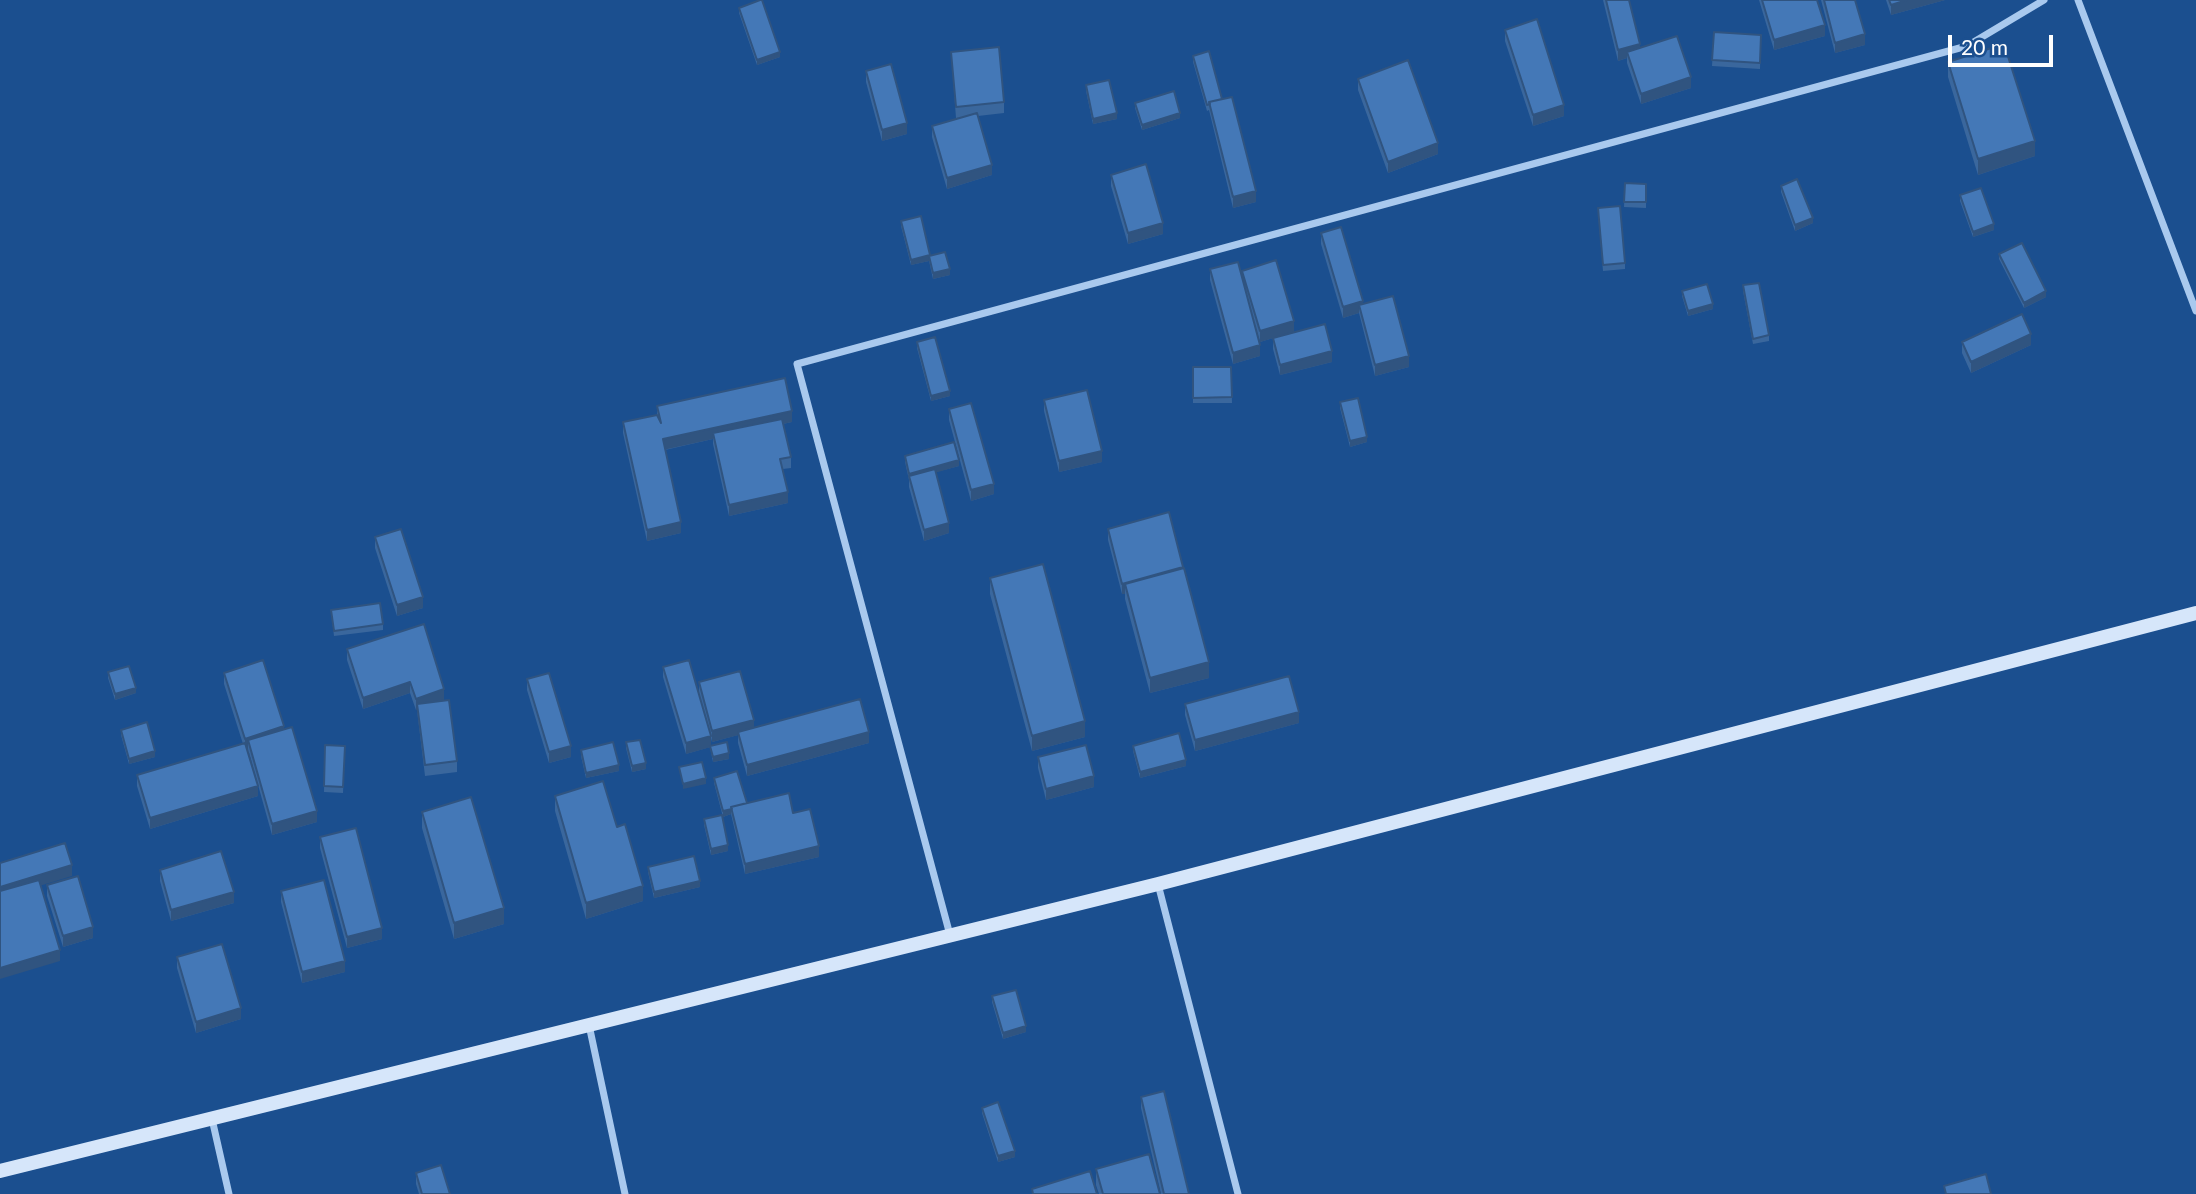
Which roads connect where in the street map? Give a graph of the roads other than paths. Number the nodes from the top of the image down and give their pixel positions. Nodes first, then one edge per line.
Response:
1 (2044, 0) edge
2 (2078, 0) edge
3 (2196, 311) edge
4 (2196, 613) edge
5 (1158, 884) junction
6 (950, 936) junction
7 (589, 1025) junction
8 (212, 1118) junction
9 (0, 1171) edge
10 (229, 1194) edge
11 (625, 1194) edge
12 (1238, 1194) edge

1 - 6 street
2 - 3 street
4 - 5 street
5 - 6 street
5 - 12 street
6 - 7 street
7 - 8 street
7 - 11 street
8 - 9 street
8 - 10 street

